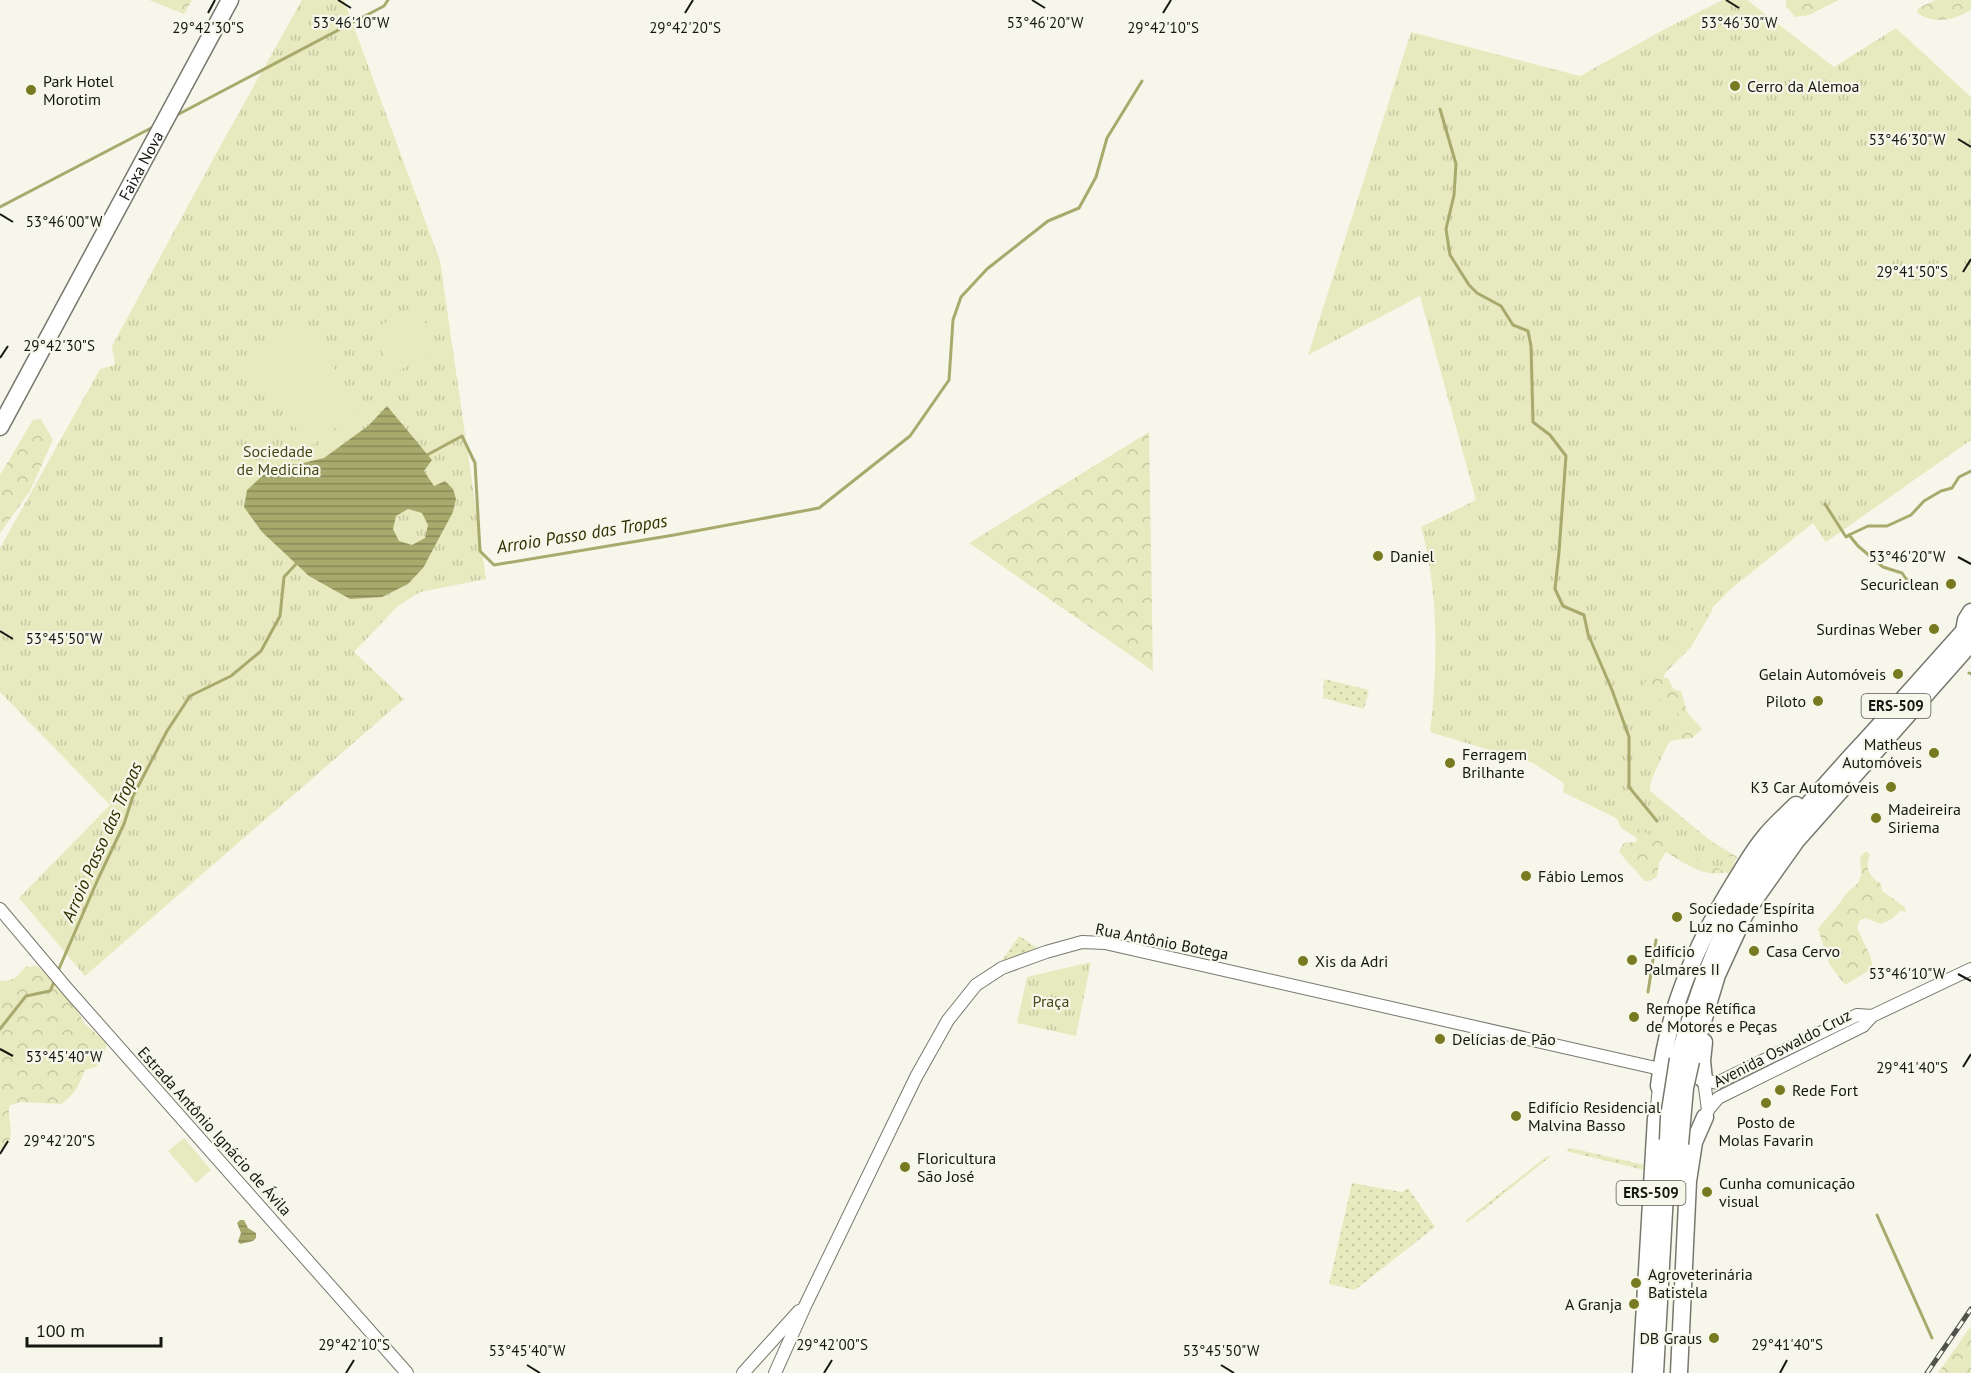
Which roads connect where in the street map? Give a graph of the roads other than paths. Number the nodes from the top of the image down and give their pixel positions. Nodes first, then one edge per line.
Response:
1 (230, 0) edge
2 (0, 427) edge
3 (1971, 612) edge
4 (1971, 643) edge
5 (1833, 789) junction
6 (0, 909) edge
7 (1971, 969) edge
8 (1805, 1048) junction
9 (1634, 1063) junction
10 (1683, 1065) junction
11 (1661, 1069) junction
12 (1704, 1080) junction
13 (1659, 1086) junction
14 (1706, 1114) junction
15 (1656, 1118) junction
16 (1674, 1142) junction
17 (805, 1306) junction
18 (408, 1373) edge
19 (742, 1373) edge
20 (775, 1373) edge
21 (1641, 1373) edge
22 (1655, 1373) edge
23 (1670, 1373) edge
24 (1679, 1373) edge

1 - 2 highway, Faixa Nova
3 - 5 highway, ERS-509
4 - 5 highway, ERS-509
5 - 10 highway, ERS-509
5 - 11 highway, ERS-509
5 - 12 highway, ERS-509
6 - 18 street, Estrada Antônio Ignácio de Ávila
7 - 8 street, Avenida Oswaldo Cruz
8 - 12 street, Avenida Oswaldo Cruz
8 - 14 street, Avenida Oswaldo Cruz
9 - 11 street, Rua Antônio Botega
9 - 13 street, Rua Antônio Botega
9 - 17 street, Rua Antônio Botega
10 - 11 street, Rua Antônio Botega
10 - 12 street
10 - 13 street
10 - 16 highway, ERS-509, bridge
11 - 13 highway, ERS-509
12 - 14 street, ERS-509
13 - 15 street, ERS-509
14 - 15 street
14 - 24 highway, ERS-509
15 - 21 highway, ERS-509
16 - 22 highway, ERS-509
16 - 23 highway, ERS-509
17 - 19 street
17 - 20 street, Rua Antônio Botega

